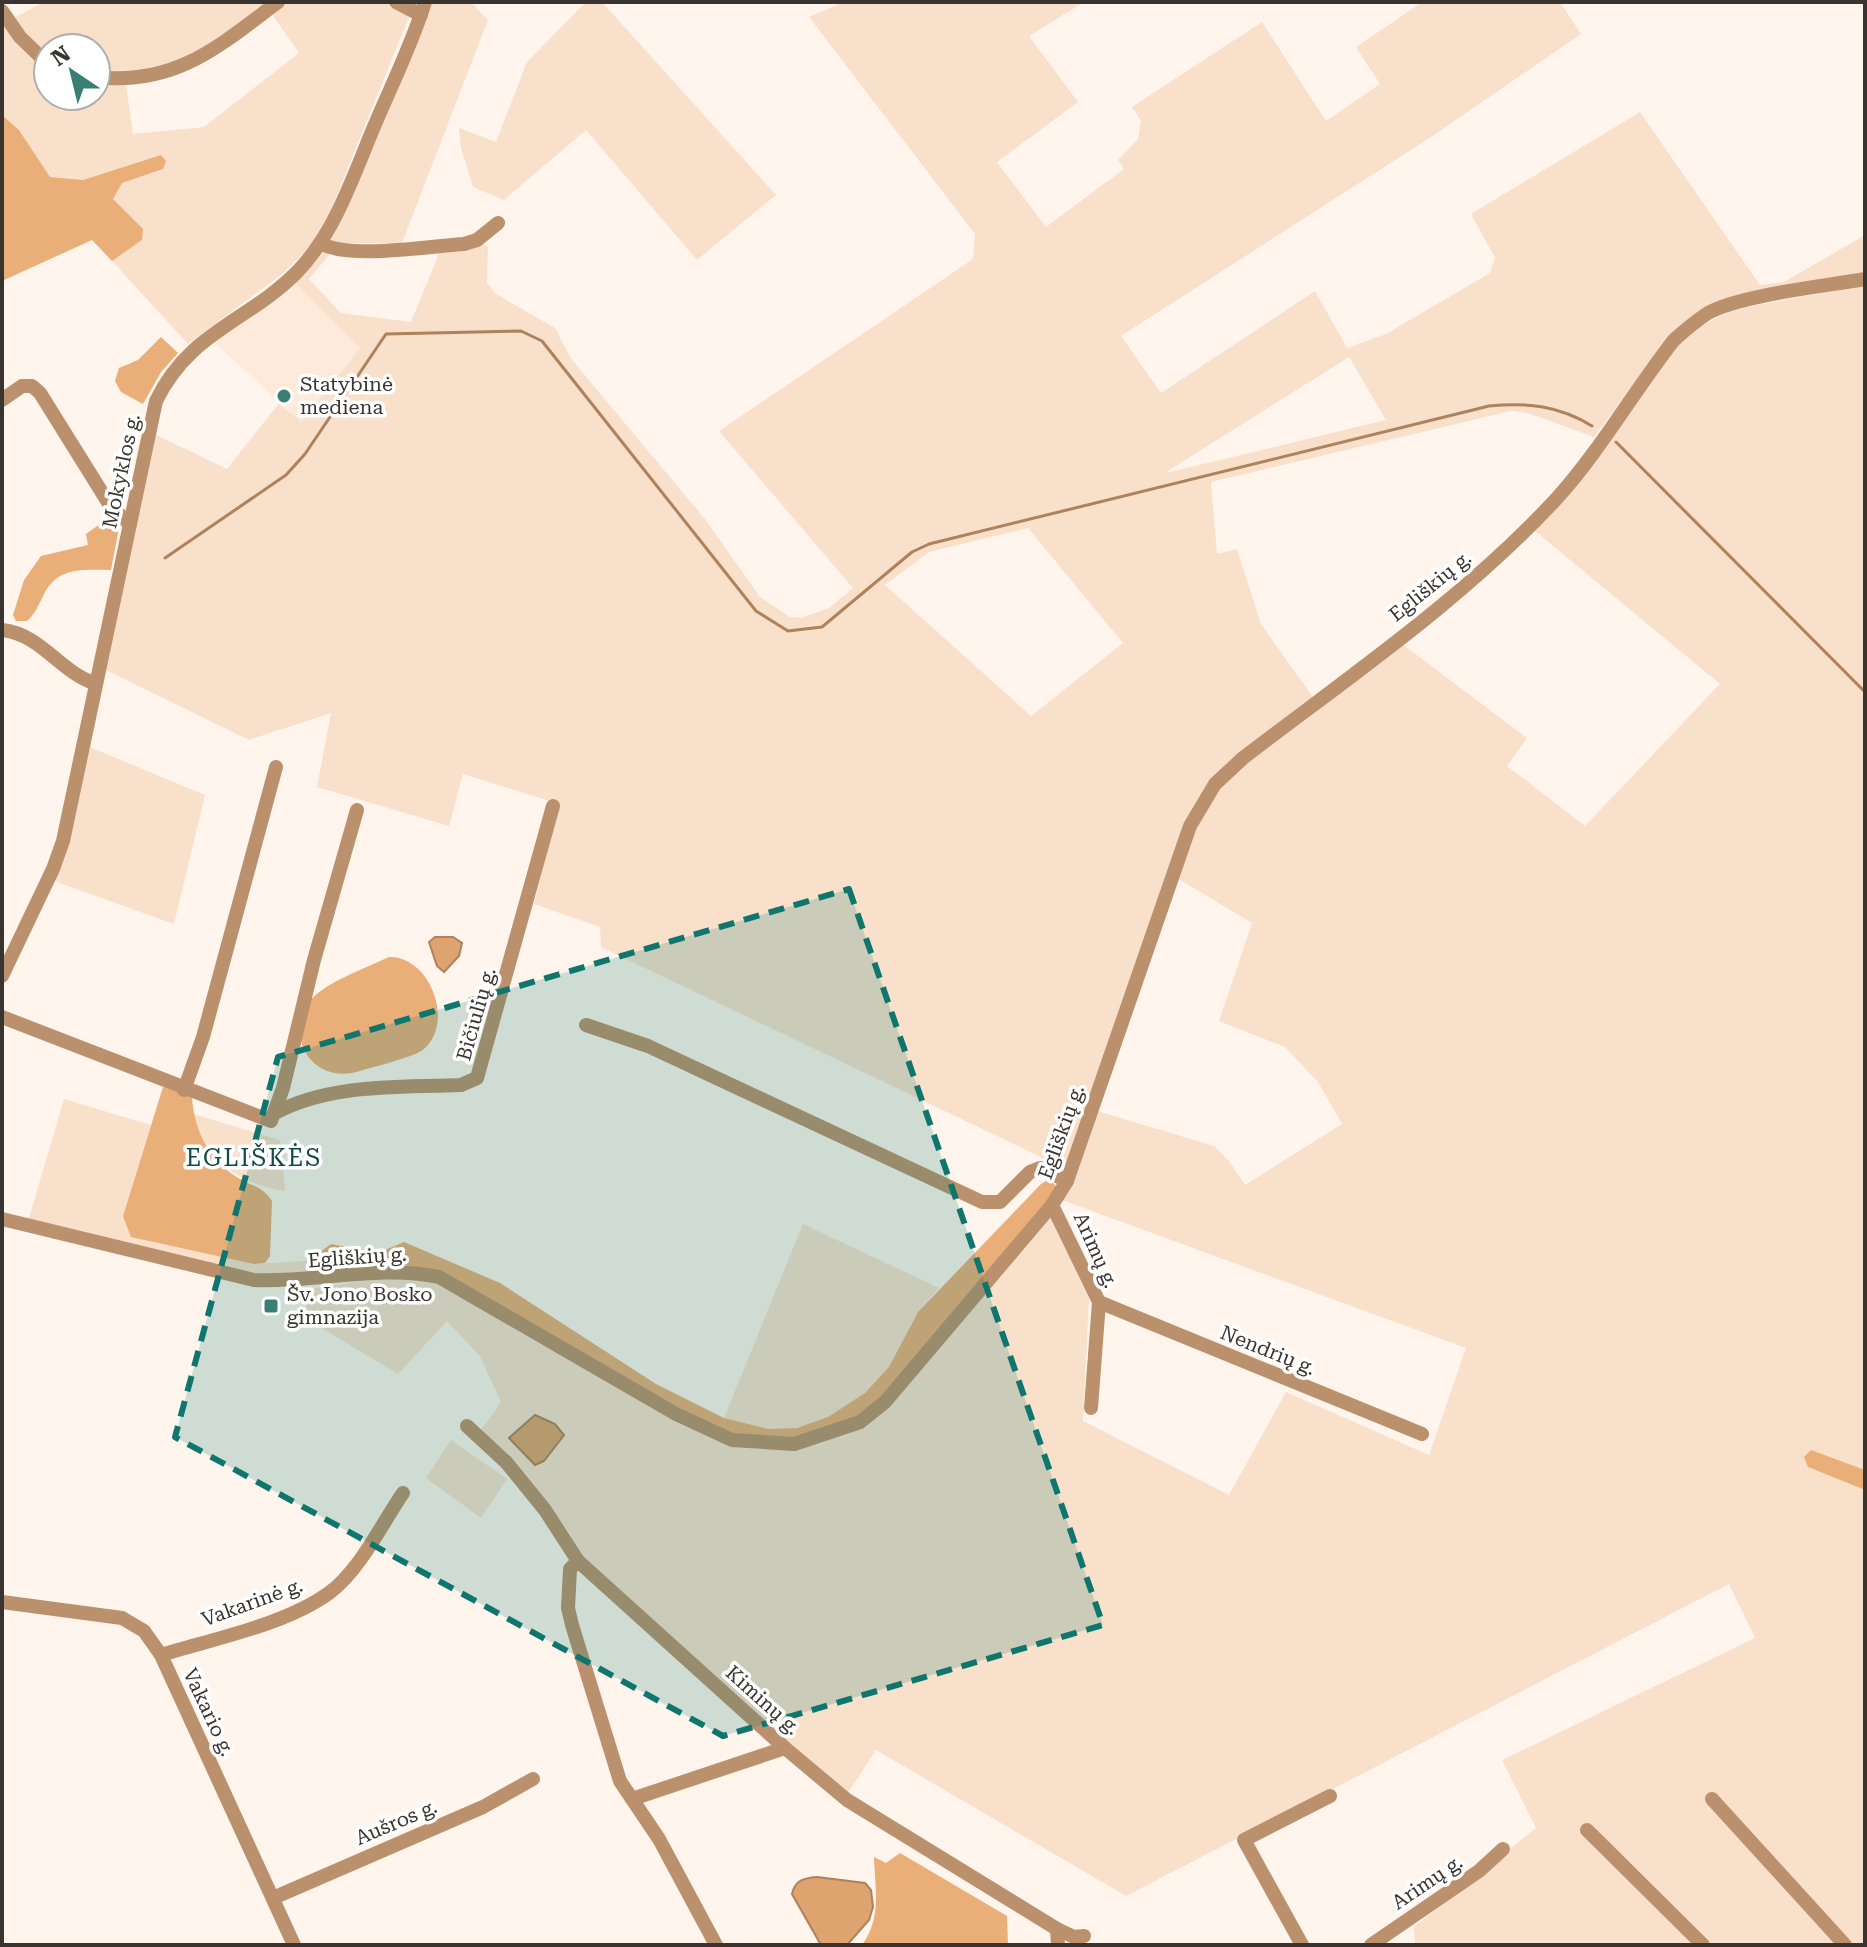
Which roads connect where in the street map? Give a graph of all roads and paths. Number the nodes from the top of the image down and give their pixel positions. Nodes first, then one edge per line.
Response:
1 (278, 2) edge
2 (396, 2) edge
3 (423, 9) edge
4 (3, 13) edge
5 (32, 49) edge
6 (112, 78) edge
7 (498, 223) dead end
8 (320, 243) junction
9 (1865, 279) edge
10 (2, 400) edge
11 (130, 524) junction
12 (2, 630) edge
13 (94, 683) junction
14 (276, 767) dead end
15 (553, 806) dead end
16 (357, 810) dead end
17 (2, 976) edge
18 (2, 1017) edge
19 (586, 1025) dead end
20 (184, 1090) junction
21 (273, 1117) junction
22 (1067, 1181) junction
23 (1052, 1205) junction
24 (2, 1219) edge
25 (1099, 1302) junction
26 (1091, 1408) dead end
27 (467, 1426) dead end
28 (1422, 1434) dead end
29 (403, 1493) dead end
30 (578, 1561) junction
31 (2, 1602) edge
32 (161, 1655) junction
33 (785, 1748) junction
34 (533, 1779) dead end
35 (1330, 1796) dead end
36 (632, 1799) junction
37 (1712, 1799) dead end
38 (1587, 1830) dead end
39 (1503, 1849) dead end
40 (273, 1898) junction
41 (1057, 1929) junction
42 (1084, 1936) dead end
43 (294, 1945) edge
44 (716, 1945) edge
45 (1058, 1945) edge
46 (1302, 1945) edge
47 (1371, 1945) edge
48 (1703, 1945) edge
49 (1845, 1945) edge

1 - 6 street
2 - 3 street
3 - 8 street, Mokyklos g.
4 - 5 street
7 - 8 street
8 - 11 street, Mokyklos g.
9 - 22 street, Egliškių g.
10 - 11 street
11 - 13 street, Mokyklos g.
12 - 13 street
13 - 17 street, Mokyklos g.
14 - 20 street
15 - 21 street, Bičiulių g.
16 - 21 street
18 - 20 street
19 - 22 street
20 - 21 street
22 - 23 street, Egliškių g.
23 - 24 street, Egliškių g.
23 - 25 street, Arimų g.
25 - 26 street, Arimų g.
25 - 28 street, Nendrių g.
27 - 30 street, Kiminų g.
29 - 32 street, Vakarinė g.
30 - 33 street, Kiminų g.
30 - 36 street
31 - 32 street, Vakario g.
32 - 40 street, Vakario g.
33 - 36 street
33 - 41 street, Kiminų g.
34 - 40 street, Aušros g.
35 - 46 street
36 - 44 street
37 - 49 street
38 - 48 street
39 - 47 street, Arimų g.
40 - 43 street, Vakario g.
41 - 42 street, Kiminų g.
41 - 45 street

